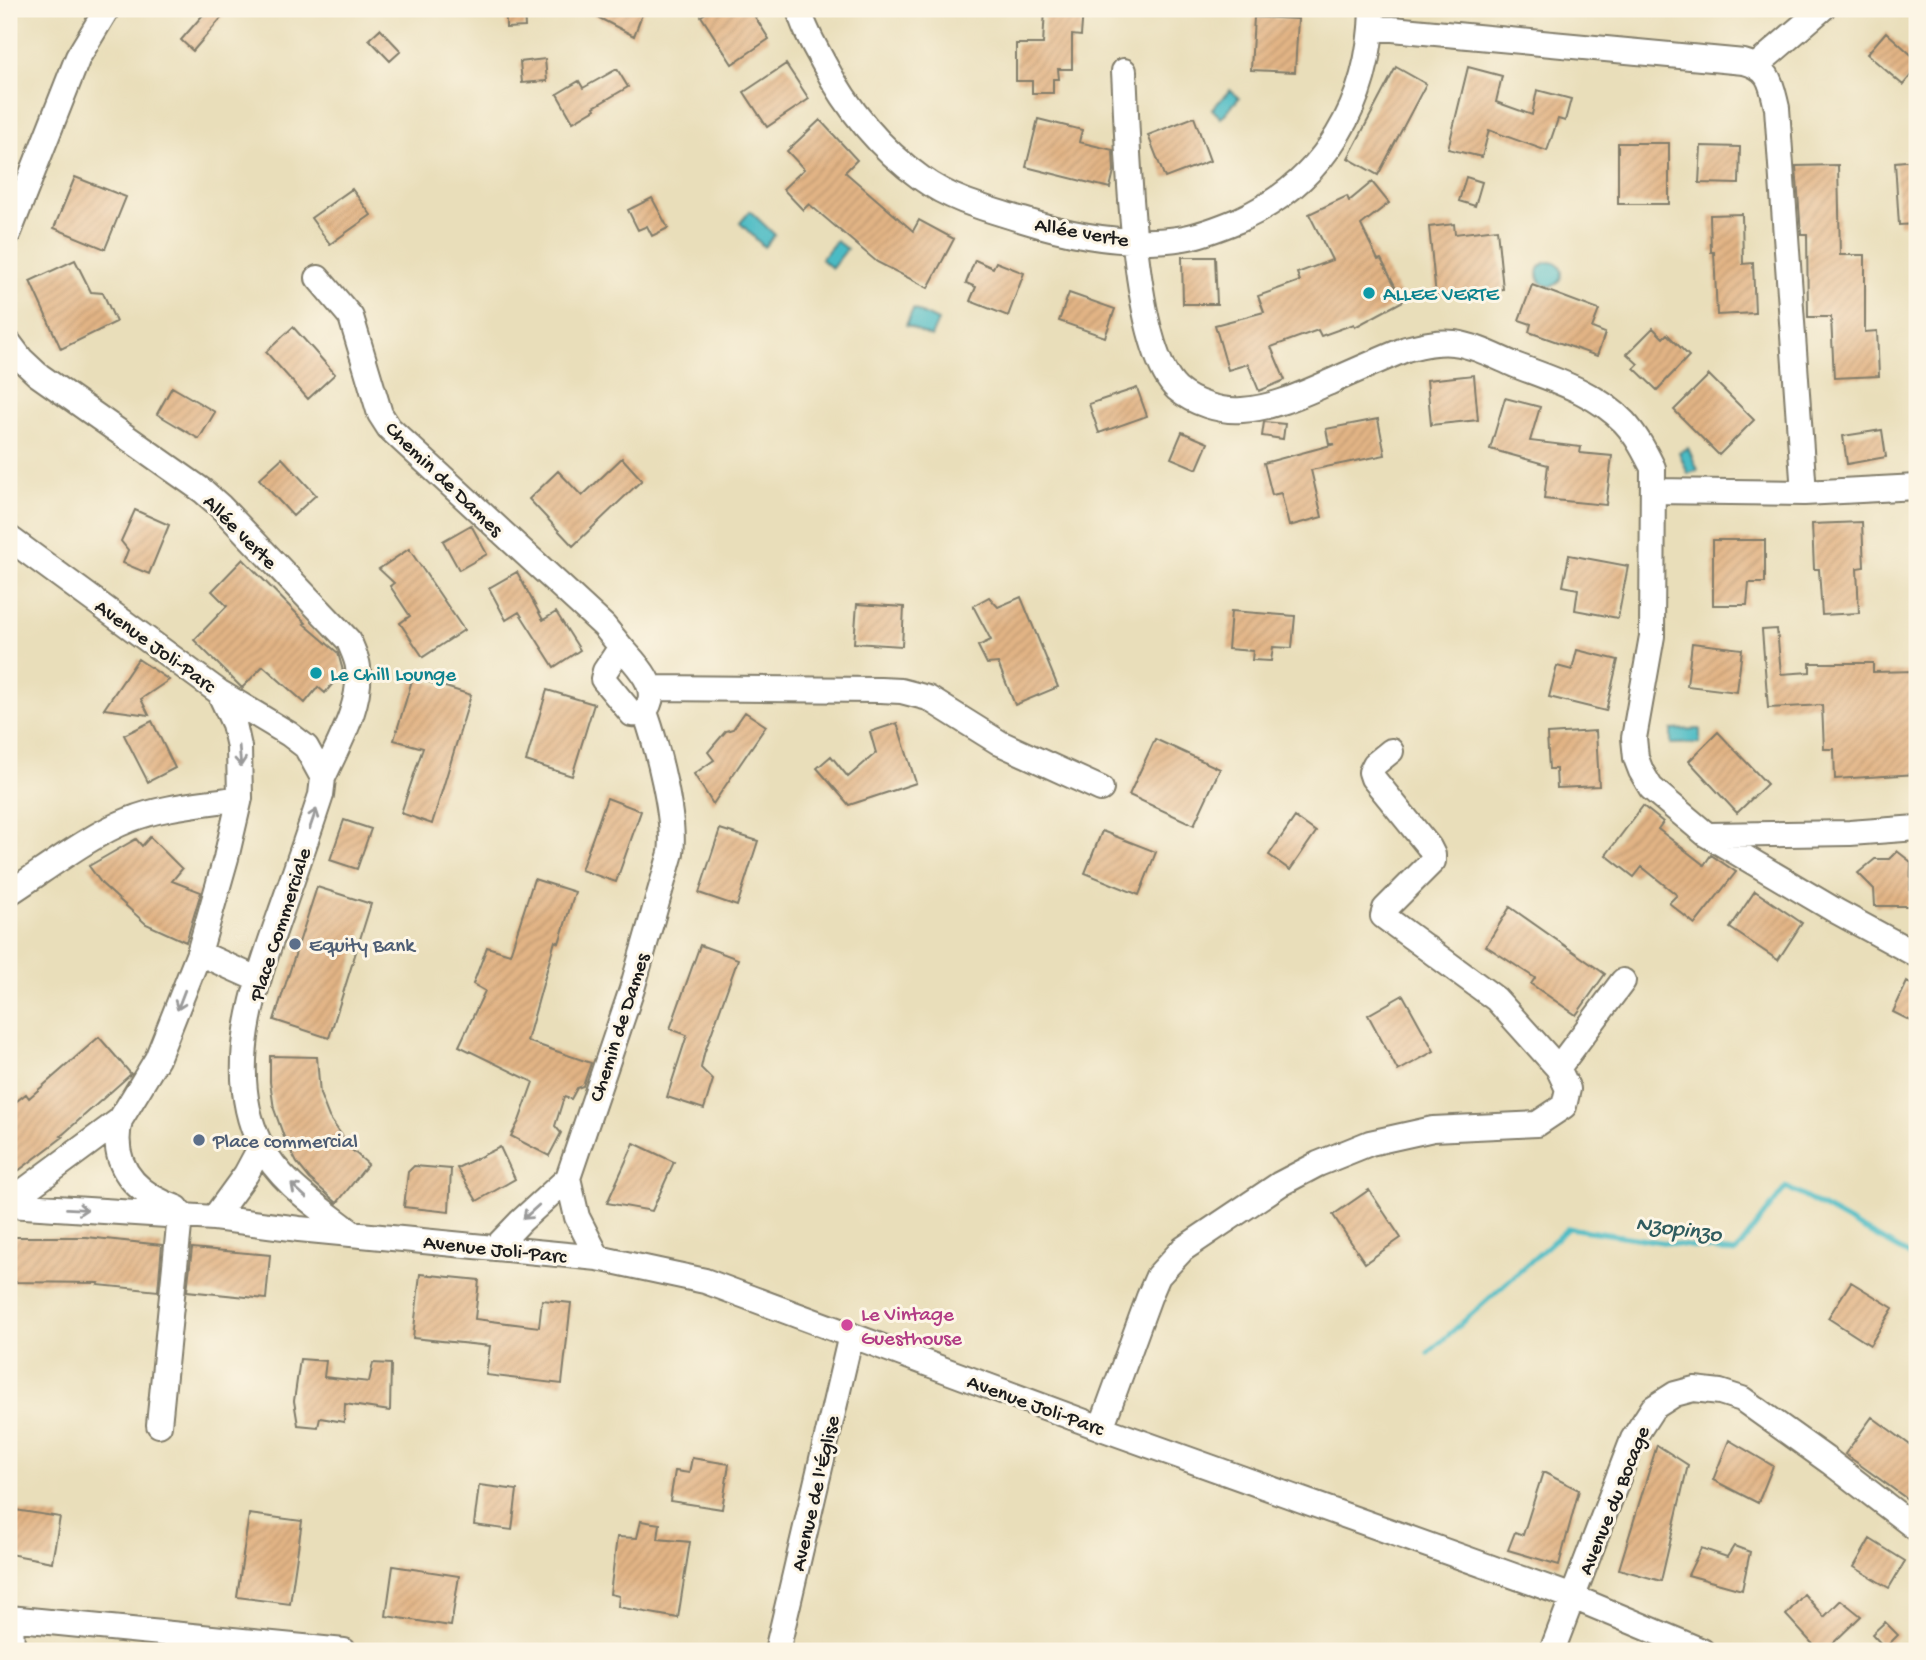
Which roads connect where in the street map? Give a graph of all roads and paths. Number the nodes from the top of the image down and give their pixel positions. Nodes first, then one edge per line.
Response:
1 (107, 9) edge
2 (799, 9) edge
3 (1822, 9) edge
4 (1372, 18) edge
5 (1757, 65) junction
6 (1124, 71) dead end
7 (9, 232) edge
8 (1135, 242) junction
9 (318, 278) dead end
10 (9, 343) edge
11 (1917, 487) edge
12 (1654, 491) junction
13 (1804, 493) junction
14 (9, 538) edge
15 (621, 647) junction
16 (219, 692) junction
17 (648, 700) junction
18 (1391, 751) dead end
19 (323, 778) junction
20 (1101, 789) dead end
21 (240, 798) junction
22 (1917, 828) edge
23 (1707, 835) junction
24 (9, 893) edge
25 (199, 953) junction
26 (1917, 955) edge
27 (257, 979) junction
28 (1623, 981) dead end
29 (1558, 1068) junction
30 (120, 1120) junction
31 (261, 1146) junction
32 (568, 1178) junction
33 (9, 1204) edge
34 (198, 1217) junction
35 (352, 1233) junction
36 (495, 1248) junction
37 (598, 1258) junction
38 (851, 1335) junction
39 (159, 1425) dead end
40 (1101, 1428) junction
41 (1917, 1530) edge
42 (1573, 1598) junction
43 (10, 1618) edge
44 (12, 1651) edge
45 (344, 1651) edge
46 (778, 1651) edge
47 (1552, 1651) edge
48 (1702, 1651) edge

1 - 7 street
2 - 8 street, Allée verte
3 - 5 street
4 - 5 street
4 - 8 street, Allée verte
5 - 13 street
6 - 8 street
8 - 12 street
9 - 15 street, Chemin de Dames
10 - 19 street, Allée verte
11 - 13 street
12 - 13 street
12 - 23 street
14 - 16 street, Avenue Joli-Parc
15 - 17 street, Chemin de Dames
15 - 17 street
16 - 19 street, Avenue Joli-Parc
16 -> 21 street
17 - 20 street
17 - 32 street, Chemin de Dames
18 - 29 street
27 -> 19 street, Place Commerciale
21 - 24 street
21 - 25 street
22 - 23 street
23 - 26 street
25 - 27 street
25 -> 30 street
27 - 31 street, Place Commerciale
28 - 29 street
29 - 40 street
30 - 33 street
30 - 34 street
31 - 34 street
35 -> 31 street, Place Commerciale
32 -> 36 street
32 - 37 street
33 -> 34 street
34 - 35 street, Avenue Joli-Parc
34 - 39 street
35 - 36 street, Avenue Joli-Parc
36 - 37 street, Avenue Joli-Parc
37 - 38 street, Avenue Joli-Parc
38 - 40 street, Avenue Joli-Parc
38 - 46 street, Avenue de l'Église
40 - 42 street, Avenue Joli-Parc
41 - 42 street, Avenue du Bocage
42 - 47 street, Avenue du Bocage
42 - 48 street, Avenue Joli-Parc
43 - 44 street
43 - 45 street

